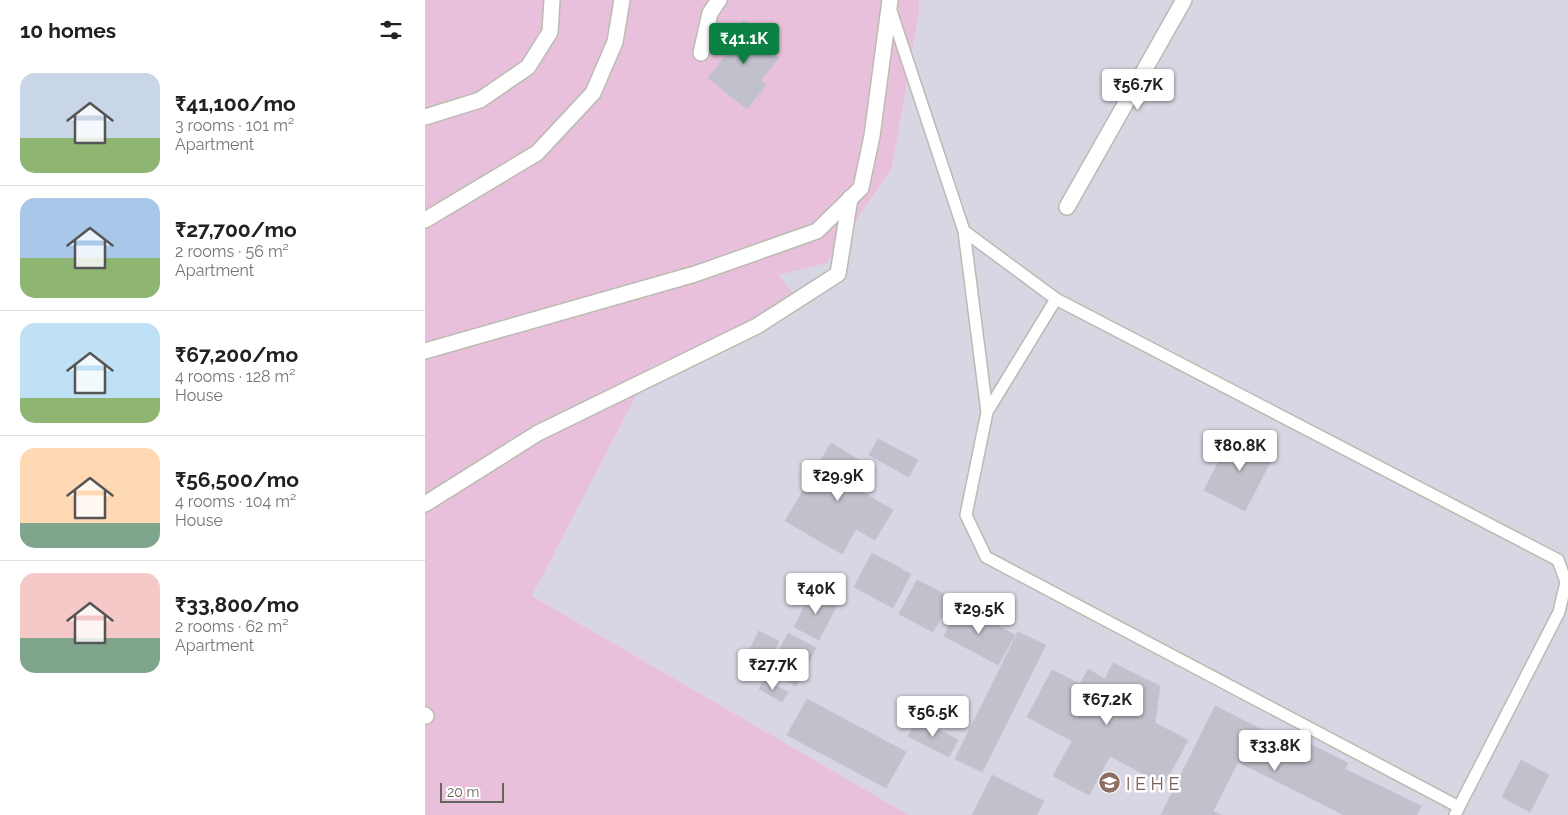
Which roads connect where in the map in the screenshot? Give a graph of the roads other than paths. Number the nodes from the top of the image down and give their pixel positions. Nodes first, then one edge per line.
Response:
1 (552, 0) edge
2 (622, 0) edge
3 (719, 0) edge
4 (1184, 0) edge
5 (890, 4) edge
6 (701, 52) dead end
7 (425, 116) edge
8 (850, 198) junction
9 (1067, 207) dead end
10 (425, 220) edge
11 (964, 231) junction
12 (1055, 299) junction
13 (425, 351) edge
14 (987, 412) junction
15 (425, 504) edge
16 (1457, 811) edge

1 - 7 street
2 - 10 street
3 - 6 street
4 - 9 street
5 - 8 street
5 - 11 lane
8 - 13 street
8 - 15 street
11 - 12 lane
11 - 14 lane
12 - 14 lane
12 - 16 lane
14 - 16 lane

